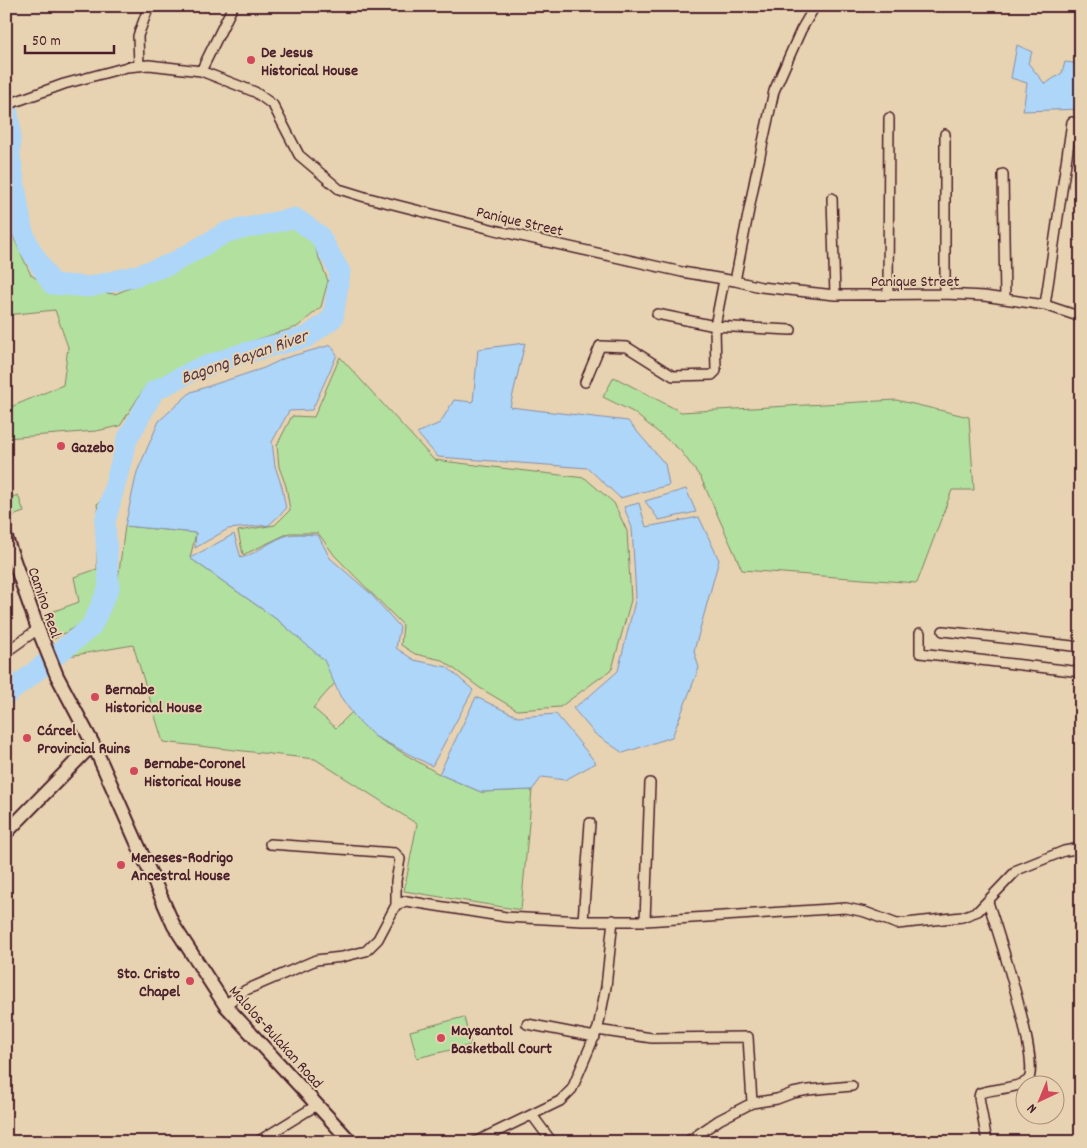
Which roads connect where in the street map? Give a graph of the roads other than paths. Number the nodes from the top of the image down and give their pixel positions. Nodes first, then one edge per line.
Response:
1 (149, 6) edge
2 (233, 6) edge
3 (814, 6) edge
4 (139, 66) junction
5 (201, 71) junction
6 (11, 104) edge
7 (889, 118) dead end
8 (1072, 122) dead end
9 (945, 134) dead end
10 (1002, 174) dead end
11 (832, 198) dead end
12 (724, 280) junction
13 (735, 281) junction
14 (945, 294) junction
15 (835, 295) junction
16 (888, 295) junction
17 (1005, 299) junction
18 (1045, 305) junction
19 (657, 314) dead end
20 (1081, 317) edge
21 (715, 326) junction
22 (791, 330) dead end
23 (586, 382) dead end
24 (6, 538) edge
25 (38, 629) junction
26 (943, 632) dead end
27 (920, 634) dead end
28 (1081, 647) edge
29 (6, 652) edge
30 (1081, 672) edge
31 (57, 676) joint
32 (93, 744) junction
33 (650, 783) dead end
34 (590, 823) dead end
35 (6, 833) edge
36 (270, 844) dead end
37 (1081, 848) edge
38 (988, 902) junction
39 (396, 905) junction
40 (583, 920) junction
41 (613, 920) junction
42 (645, 921) junction
43 (225, 1005) junction
44 (527, 1024) dead end
45 (596, 1034) junction
46 (852, 1086) dead end
47 (752, 1103) junction
48 (318, 1105) junction
49 (532, 1115) junction
50 (257, 1142) edge
51 (351, 1142) edge
52 (475, 1142) edge
53 (552, 1142) edge
54 (687, 1142) edge
55 (988, 1142) edge

1 - 4 street
2 - 5 street
3 - 13 street
4 - 5 street, Panique Street
4 - 6 street, Panique Street
5 - 12 street, Panique Street
7 - 16 street
8 - 18 street
9 - 14 street
10 - 17 street
11 - 15 street
12 - 13 street, Panique Street
12 - 21 street
13 - 15 street, Panique Street
14 - 16 street, Panique Street
14 - 17 street, Panique Street
15 - 16 street, Panique Street
17 - 18 street, Panique Street
18 - 20 street, Panique Street
19 - 21 street
21 - 22 street
21 - 23 street
24 - 25 main road, Camino Real
25 - 29 street
25 - 31 main road, Camino Real
26 - 28 street
27 - 30 street
31 - 32 main road, Malolos-Bulakan Road
32 - 35 main road
32 - 43 main road, Malolos-Bulakan Road
33 - 42 street
34 - 40 street
36 - 39 street
37 - 38 street
38 - 42 street
38 - 55 street
39 - 40 street
39 - 43 street
40 - 41 street
41 - 42 street
41 - 45 street
43 - 48 main road, Malolos-Bulakan Road
44 - 45 street
45 - 47 street
45 - 49 street
46 - 47 street
47 - 54 street
48 - 50 street
48 - 51 main road, Malolos-Bulakan Road
49 - 52 street
49 - 53 street

